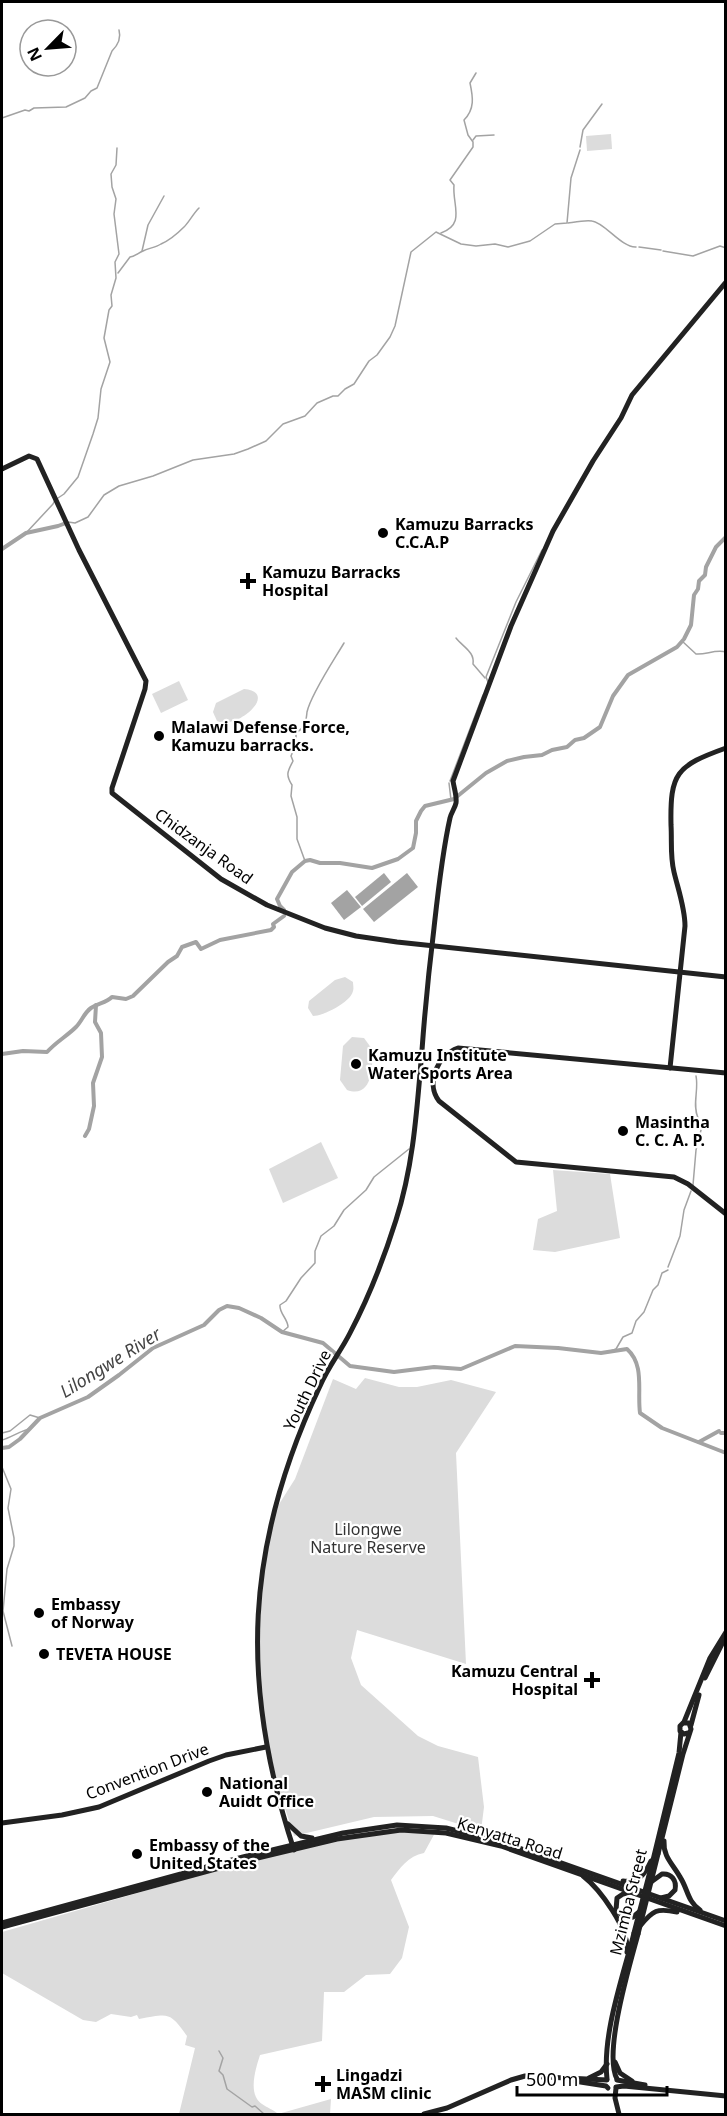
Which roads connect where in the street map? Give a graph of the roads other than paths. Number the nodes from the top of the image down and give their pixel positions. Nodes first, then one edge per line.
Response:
1 (726, 282) edge
2 (2, 469) edge
3 (726, 748) edge
4 (432, 946) junction
5 (680, 972) junction
6 (726, 977) edge
7 (670, 1068) junction
8 (726, 1073) edge
9 (434, 1074) junction
10 (421, 1075) junction
11 (726, 1214) edge
12 (726, 1632) edge
13 (726, 1636) edge
14 (684, 1722) junction
15 (691, 1725) junction
16 (681, 1732) junction
17 (688, 1734) junction
18 (266, 1747) junction
19 (282, 1811) junction
20 (2, 1823) edge
21 (665, 1825) junction
22 (429, 1828) junction
23 (446, 1831) junction
24 (289, 1835) junction
25 (326, 1837) junction
26 (293, 1847) junction
27 (268, 1851) junction
28 (655, 1856) junction
29 (579, 1873) junction
30 (613, 1880) junction
31 (651, 1882) junction
32 (630, 1892) junction
33 (660, 1898) junction
34 (639, 1912) junction
35 (698, 1913) junction
36 (707, 1914) junction
37 (726, 1921) edge
38 (2, 1925) edge
39 (640, 1926) junction
40 (726, 1926) edge
41 (636, 1933) junction
42 (625, 1971) junction
43 (610, 2060) junction
44 (549, 2077) junction
45 (581, 2078) junction
46 (607, 2079) junction
47 (617, 2080) junction
48 (634, 2083) junction
49 (612, 2088) junction
50 (726, 2095) edge
51 (424, 2115) edge
52 (618, 2115) edge

1 - 4 street, Youth Drive
2 - 4 street, Chidzanja Road
3 - 5 street
4 - 5 street, Chidzanja Road
4 - 10 street, Youth Drive
5 - 6 street, Chidzanja Road
5 - 7 street
7 - 8 street
7 - 9 street
9 - 10 street
9 - 11 street
10 - 18 street, Youth Drive
12 - 14 street
13 - 15 street
14 - 15 street
14 - 16 street
15 - 17 street
16 - 17 street
16 - 28 street, Mzimba Street
17 - 21 street, Mzimba Street
18 - 19 street, Youth Drive
18 - 20 street, Convention Drive
19 - 24 street, Youth Drive
19 - 25 street
21 - 28 street, Mzimba Street
21 - 35 street
22 - 23 street, Kenyatta Road
22 - 25 street, Kenyatta Road
22 - 26 street, Kenyatta Road
23 - 29 street, Kenyatta Road
23 - 30 street, Kenyatta Road
24 - 26 street, Youth Drive
24 - 27 street
25 - 26 street, Kenyatta Road
26 - 27 street, Kenyatta Road
26 - 38 street, Kenyatta Road
27 - 38 street, Kenyatta Road
28 - 30 street
28 - 31 street, Mzimba Street, bridge
28 - 34 street, Mzimba Street, bridge
29 - 32 street, Kenyatta Road
29 - 42 street
30 - 33 street, Kenyatta Road
31 - 33 street
31 - 39 street, Mzimba Street, bridge
32 - 34 street
32 - 35 street, Kenyatta Road
33 - 36 street, Kenyatta Road
34 - 41 street, Mzimba Street, bridge
35 - 36 street
35 - 39 street
35 - 40 street, Kenyatta Road
36 - 37 street, Kenyatta Road
39 - 41 street, Mzimba Street, bridge
41 - 42 street, Mzimba Street
41 - 43 street, Mzimba Street
42 - 43 street, Mzimba Street
43 - 45 street
43 - 46 street, Mzimba Street
43 - 47 street, Mzimba Street
43 - 48 street
44 - 45 street
44 - 49 street
44 - 51 street
45 - 46 street
46 - 47 street
46 - 49 street, Mzimba Street
47 - 48 street
47 - 49 street, Mzimba Street
48 - 50 street
49 - 50 street
49 - 52 street, Mzimba Street

